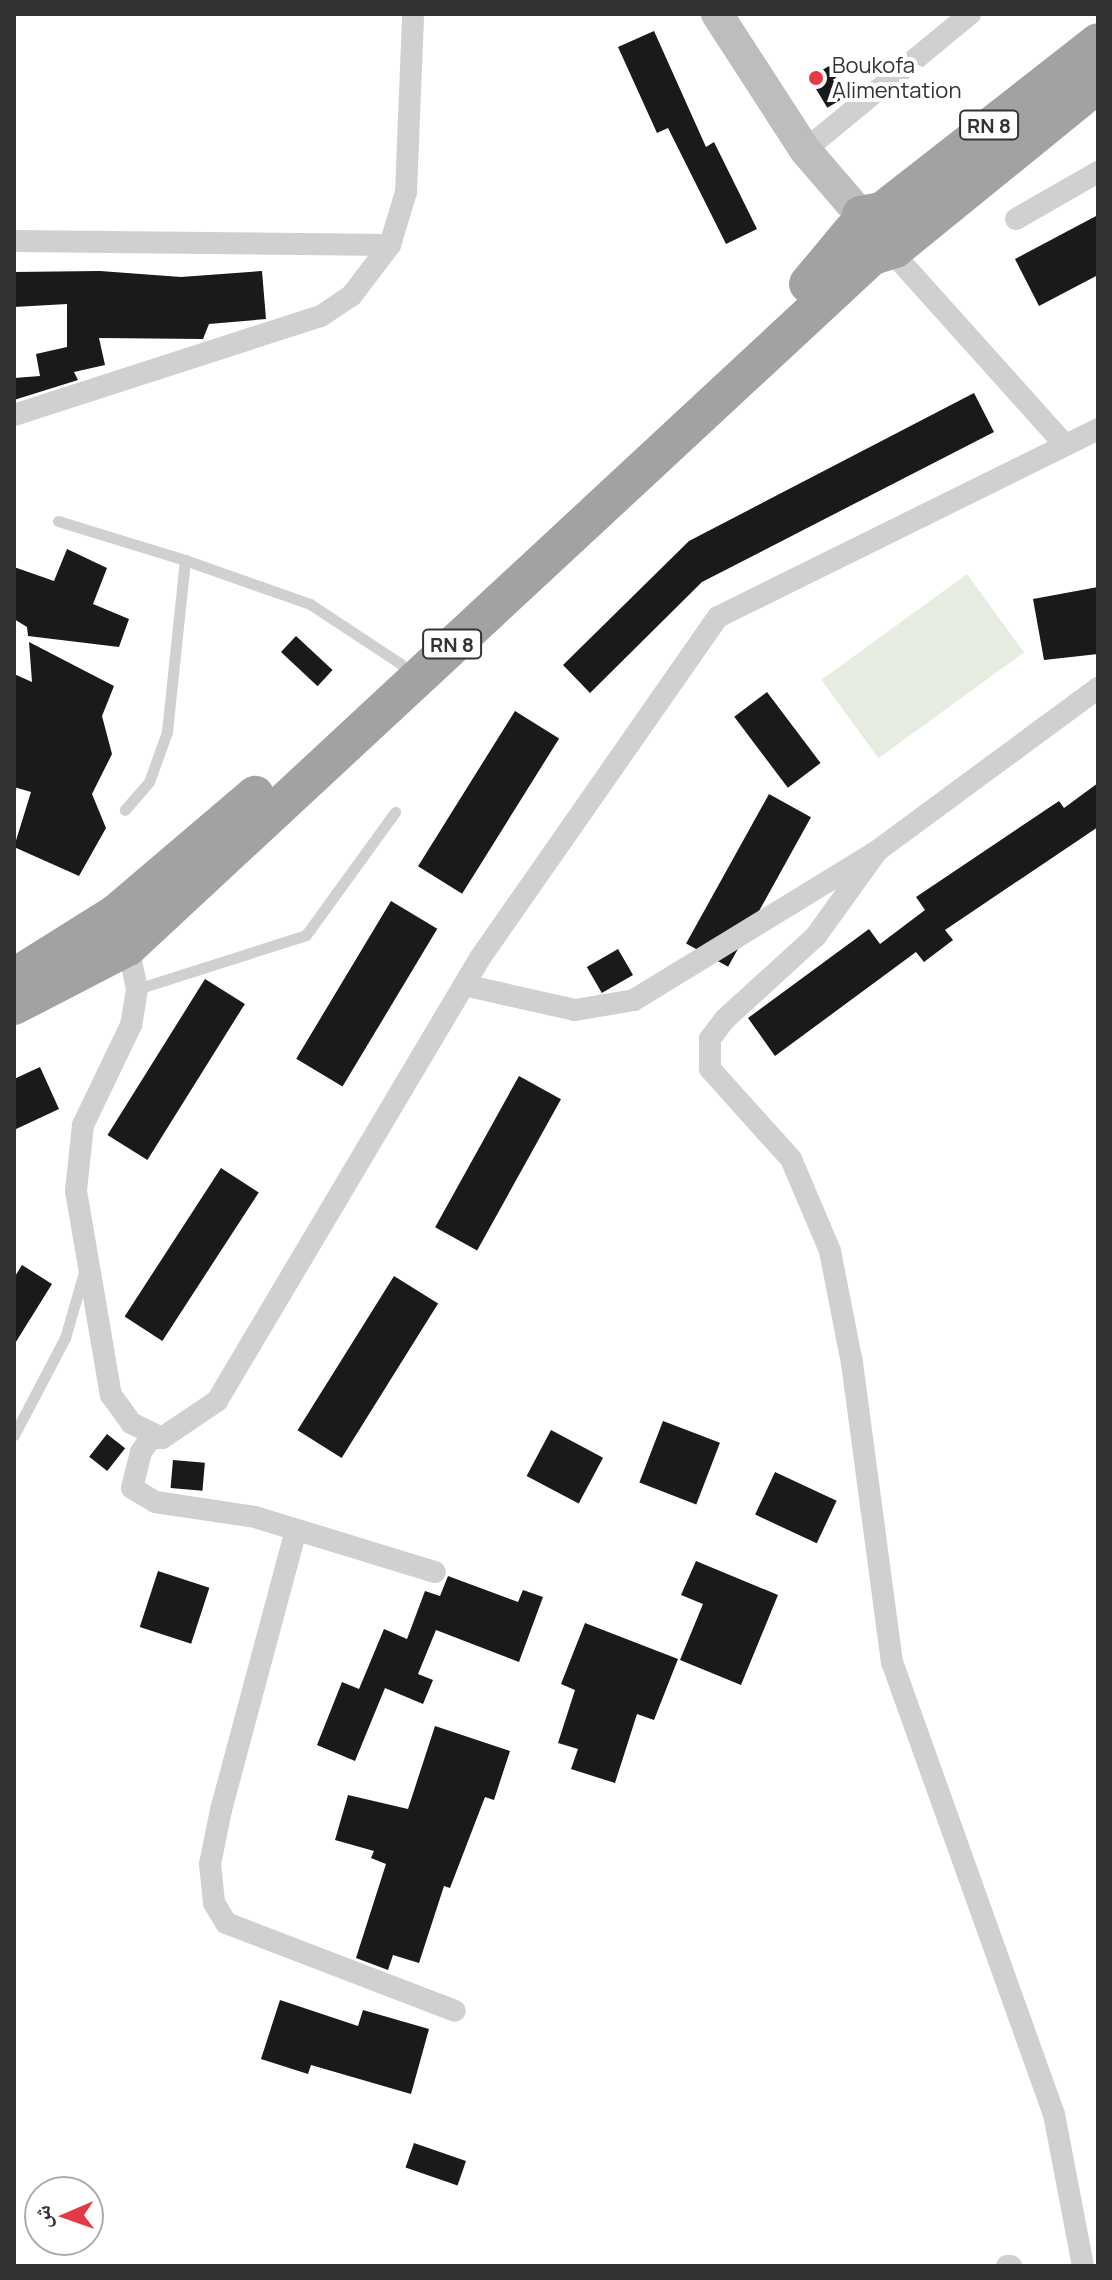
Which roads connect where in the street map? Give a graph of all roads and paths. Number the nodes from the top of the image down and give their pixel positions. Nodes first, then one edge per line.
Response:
1 (413, 14) edge
2 (717, 14) edge
3 (970, 14) edge
4 (1098, 42) edge
5 (1098, 84) edge
6 (805, 150) junction
7 (1098, 172) edge
8 (1016, 219) dead end
9 (876, 236) junction
10 (14, 241) edge
11 (390, 245) junction
12 (14, 415) edge
13 (1098, 429) edge
14 (1065, 445) junction
15 (58, 521) dead end
16 (185, 560) junction
17 (401, 664) junction
18 (1098, 688) edge
19 (125, 810) dead end
20 (395, 812) dead end
21 (877, 851) junction
22 (128, 947) junction
23 (14, 977) edge
24 (464, 985) junction
25 (137, 989) junction
26 (14, 1006) edge
27 (89, 1252) junction
28 (14, 1435) edge
29 (162, 1438) junction
30 (296, 1530) junction
31 (435, 1572) dead end
32 (455, 2011) dead end
33 (1083, 2266) edge

1 - 11 street
2 - 6 main road
3 - 6 street
4 - 9 highway, RN 8
5 - 9 highway, RN 8
6 - 9 main road
7 - 8 street
9 - 14 street
9 - 17 highway, RN 8
9 - 22 highway, RN 8
10 - 11 street
11 - 12 street
13 - 14 street
14 - 24 street
15 - 16 lane
16 - 17 lane
16 - 19 lane
17 - 23 highway, RN 8
18 - 21 street
20 - 25 lane
21 - 24 street
21 - 33 street
22 - 25 street
22 - 26 highway, RN 8
24 - 29 street
25 - 27 street
27 - 28 lane
27 - 29 street
29 - 30 street
30 - 31 street
30 - 32 street

